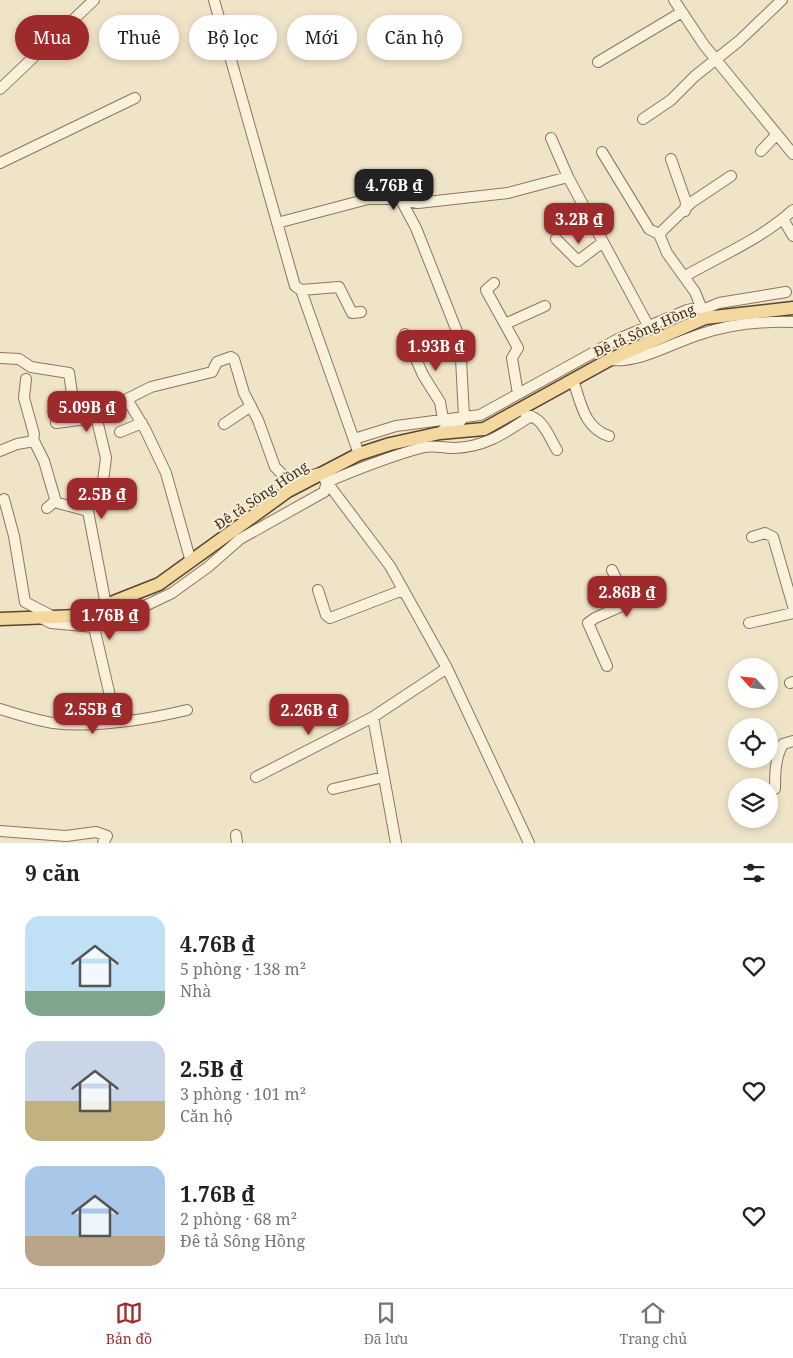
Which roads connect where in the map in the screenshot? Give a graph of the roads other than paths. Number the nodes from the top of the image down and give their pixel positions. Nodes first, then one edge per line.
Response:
1 (94, 0) edge
2 (214, 0) edge
3 (674, 0) edge
4 (782, 0) edge
5 (682, 12) junction
6 (716, 59) junction
7 (598, 62) dead end
8 (0, 89) edge
9 (135, 98) dead end
10 (644, 119) dead end
11 (777, 134) junction
12 (552, 138) dead end
13 (761, 151) dead end
14 (602, 152) dead end
15 (793, 154) edge
16 (671, 159) dead end
17 (0, 163) edge
18 (731, 176) dead end
19 (568, 177) junction
20 (401, 200) junction
21 (793, 210) edge
22 (685, 211) junction
23 (783, 219) junction
24 (277, 223) junction
25 (659, 234) junction
26 (793, 236) edge
27 (556, 239) dead end
28 (602, 242) junction
29 (685, 276) junction
30 (494, 283) dead end
31 (301, 290) junction
32 (786, 292) dead end
33 (545, 306) dead end
34 (793, 308) edge
35 (361, 312) dead end
36 (703, 312) junction
37 (743, 314) junction
38 (763, 321) junction
39 (793, 322) edge
40 (505, 324) junction
41 (649, 327) junction
42 (405, 334) dead end
43 (0, 358) edge
44 (609, 360) junction
45 (26, 379) dead end
46 (573, 380) junction
47 (518, 394) junction
48 (251, 406) junction
49 (464, 416) junction
50 (531, 416) junction
51 (506, 418) junction
52 (443, 419) junction
53 (76, 420) junction
54 (56, 423) dead end
55 (142, 424) junction
56 (224, 424) dead end
57 (120, 432) dead end
58 (440, 432) junction
59 (609, 436) dead end
60 (354, 439) junction
61 (33, 440) junction
62 (404, 440) junction
63 (426, 447) junction
64 (557, 450) dead end
65 (0, 451) edge
66 (359, 454) junction
67 (324, 477) junction
68 (4, 499) dead end
69 (88, 511) junction
70 (752, 537) dead end
71 (191, 562) junction
72 (612, 570) dead end
73 (318, 590) dead end
74 (403, 590) junction
75 (106, 605) junction
76 (793, 606) edge
77 (793, 613) edge
78 (54, 617) junction
79 (40, 618) junction
80 (0, 620) edge
81 (749, 623) dead end
82 (94, 627) junction
83 (607, 666) dead end
84 (448, 668) junction
85 (0, 709) edge
86 (188, 710) dead end
87 (373, 717) junction
88 (113, 722) junction
89 (793, 741) edge
90 (256, 777) dead end
91 (384, 777) junction
92 (775, 778) edge
93 (332, 789) dead end
94 (0, 831) edge
95 (103, 843) edge
96 (396, 843) edge
97 (529, 843) edge

1 - 8 street
2 - 24 street
3 - 5 street
4 - 6 street
5 - 6 street
5 - 7 street
6 - 10 street
6 - 11 street
9 - 17 street
11 - 13 street
11 - 15 street
12 - 19 street
14 - 25 street
16 - 22 street
18 - 22 street
19 - 20 street
19 - 28 street
20 - 24 street
20 - 49 street
21 - 23 street
22 - 25 street
23 - 26 street
23 - 29 street
24 - 31 street
25 - 29 street
27 - 28 street
28 - 41 street
29 - 36 street
30 - 40 street
31 - 35 street
31 - 60 street
32 - 36 street
33 - 40 street
34 - 37 main road, Đê tả Sông Hồng
36 - 37 main road, Đê tả Sông Hồng
36 - 41 street
36 - 44 main road, Đê tả Sông Hồng
37 - 38 street
38 - 39 street
38 - 44 street
40 - 47 street
41 - 47 street
42 - 52 street
43 - 53 street
44 - 46 main road, Đê tả Sông Hồng
45 - 61 street
46 - 51 main road, Đê tả Sông Hồng
46 - 59 street
47 - 49 street
48 - 55 street
48 - 56 street
48 - 67 street
49 - 52 street
49 - 58 street
50 - 51 street
50 - 63 street
50 - 64 street
51 - 58 main road, Đê tả Sông Hồng
52 - 60 street
53 - 54 street
53 - 69 street
55 - 57 street
55 - 71 street
58 - 62 main road, Đê tả Sông Hồng
60 - 66 street
61 - 65 street
61 - 69 street
62 - 63 street
62 - 66 main road, Đê tả Sông Hồng
63 - 67 street
66 - 67 main road, Đê tả Sông Hồng
67 - 71 main road, Đê tả Sông Hồng
67 - 74 street
67 - 82 street
68 - 78 street
69 - 75 street
70 - 76 street
71 - 75 main road, Đê tả Sông Hồng
72 - 83 street
73 - 74 street
74 - 84 street
75 - 78 main road, Đê tả Sông Hồng
77 - 81 street
78 - 79 main road, Đê tả Sông Hồng
79 - 80 main road, Đê tả Sông Hồng
79 - 82 street
82 - 88 street
84 - 87 street
84 - 97 street
85 - 88 street
86 - 88 street
87 - 90 street
87 - 91 street
89 - 92 street
91 - 93 street
91 - 96 street
94 - 95 street

